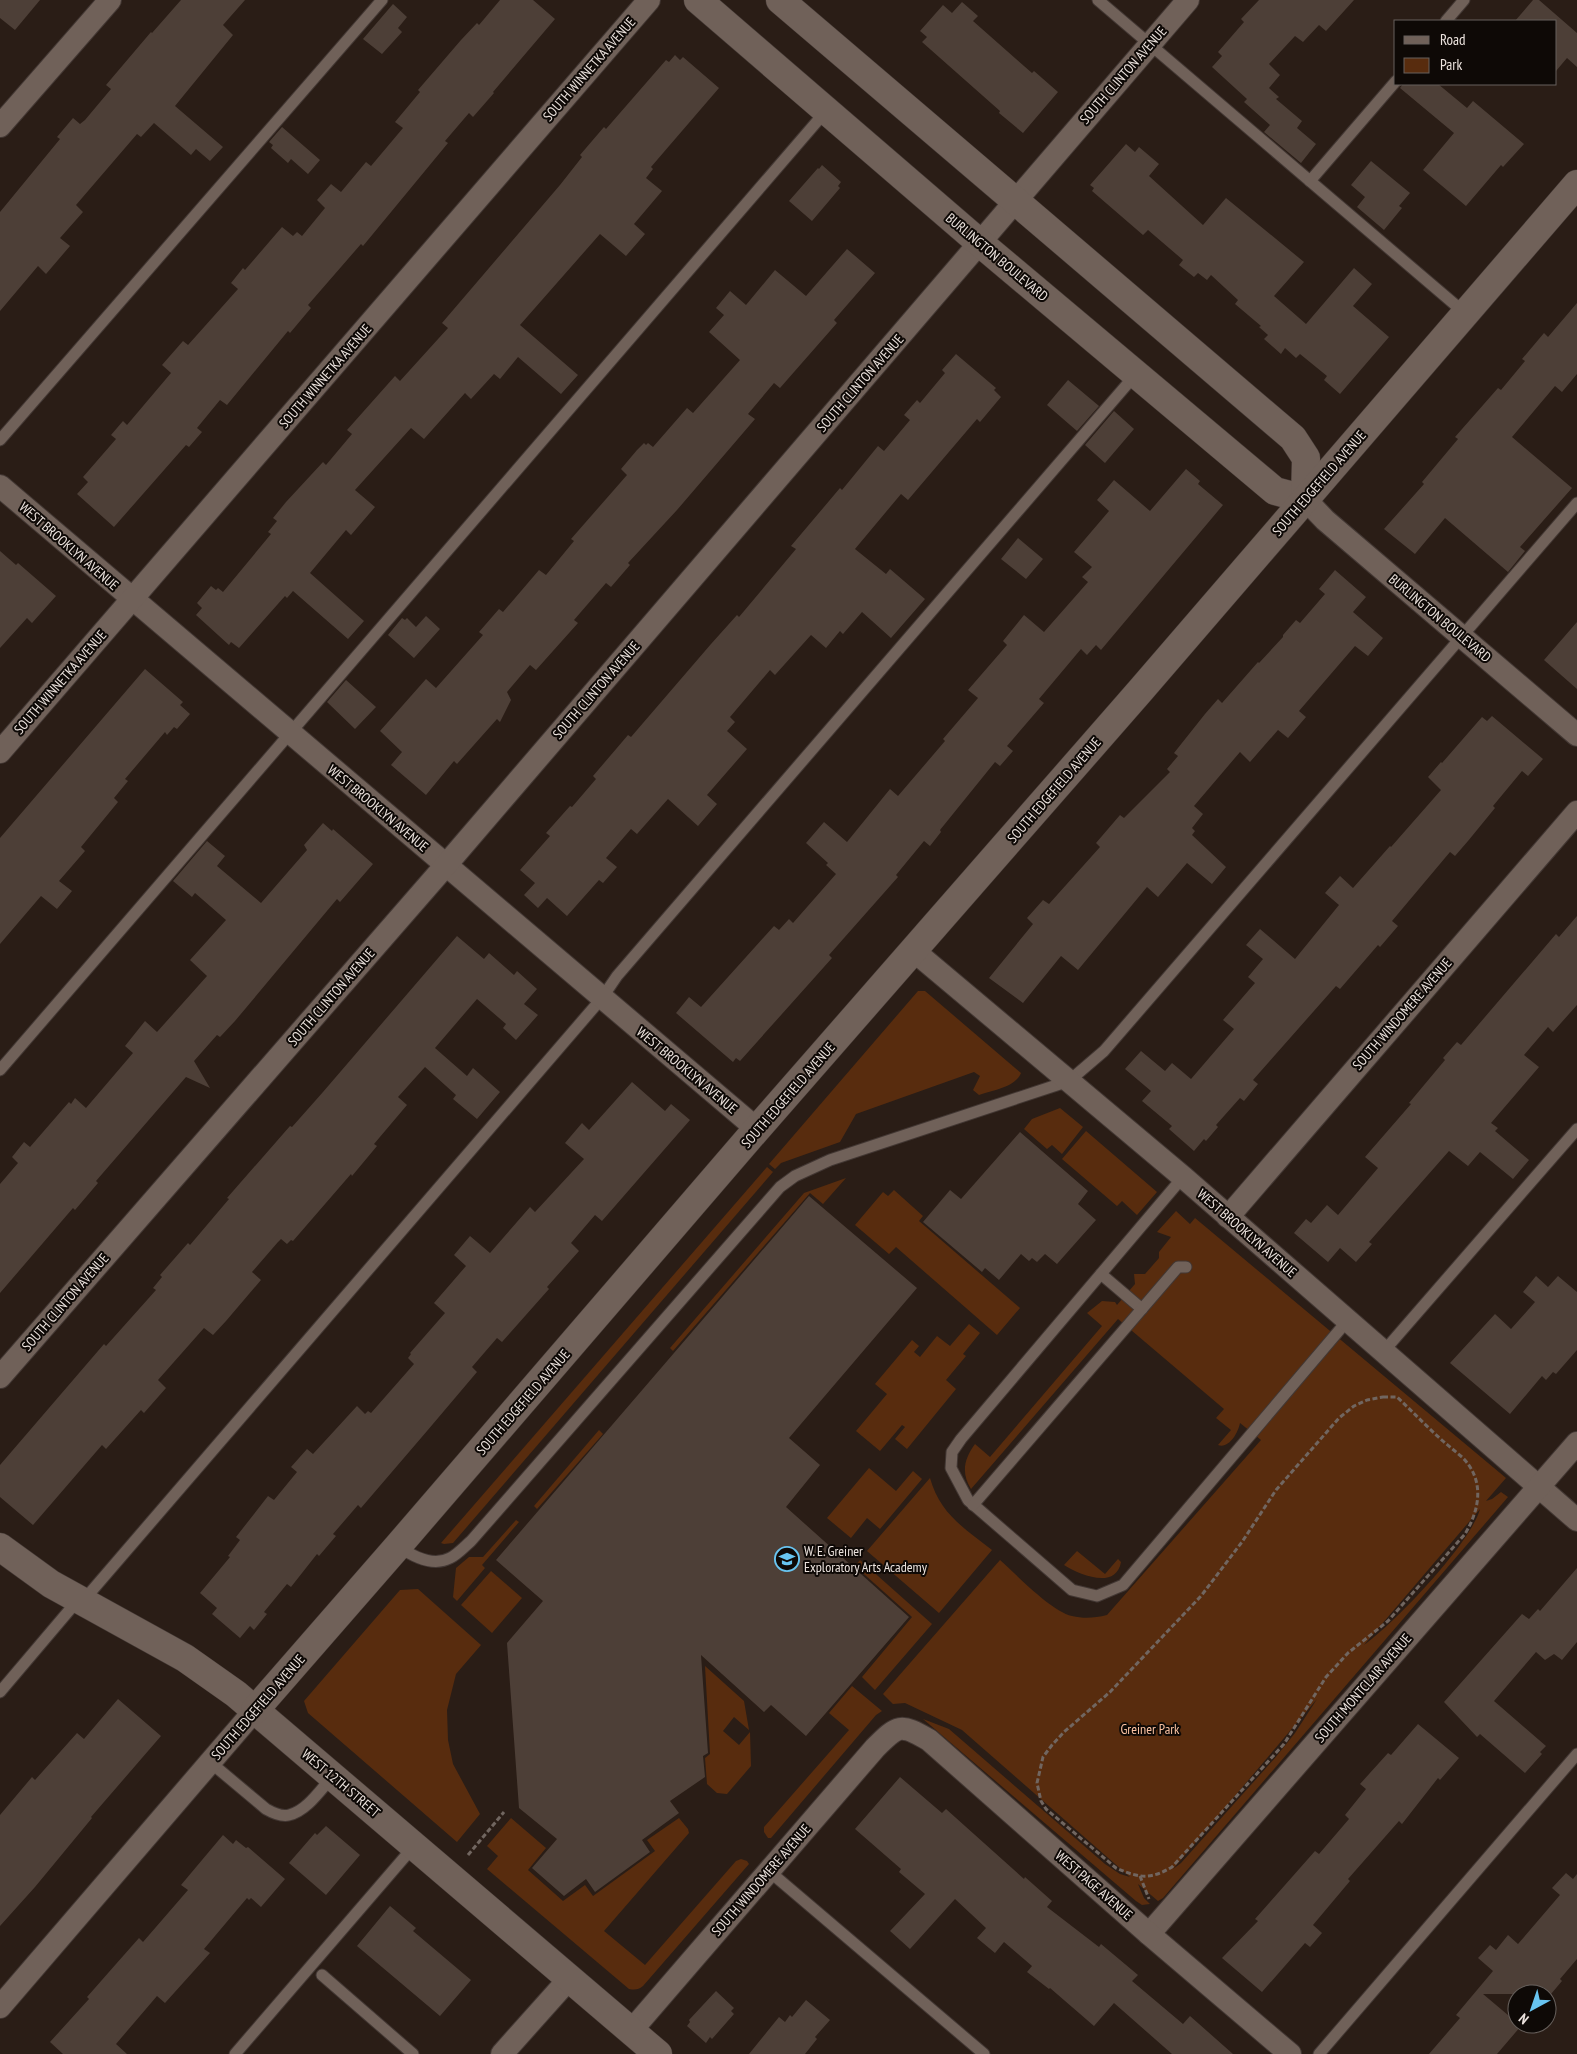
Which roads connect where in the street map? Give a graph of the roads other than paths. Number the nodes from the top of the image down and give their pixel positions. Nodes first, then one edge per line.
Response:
1 (110, 0) edge
2 (382, 0) edge
3 (649, 0) edge
4 (698, 0) edge
5 (780, 0) edge
6 (1098, 0) edge
7 (1188, 0) edge
8 (1464, 0) edge
9 (1447, 20) edge
10 (1150, 44) junction
11 (1394, 82) edge
12 (826, 111) junction
13 (0, 126) edge
14 (1310, 181) junction
15 (1577, 184) edge
16 (1016, 200) junction
17 (980, 243) junction
18 (1466, 314) junction
19 (1136, 374) junction
20 (0, 440) edge
21 (0, 486) edge
22 (1305, 498) junction
23 (1577, 503) edge
24 (132, 600) junction
25 (1463, 637) junction
26 (290, 734) junction
27 (1577, 735) edge
28 (0, 752) edge
29 (1577, 812) edge
30 (446, 865) junction
31 (914, 951) junction
32 (602, 998) junction
33 (0, 1070) edge
34 (1069, 1081) junction
35 (757, 1129) junction
36 (1577, 1130) edge
37 (1183, 1177) junction
38 (1228, 1217) junction
39 (1186, 1267) dead end
40 (1101, 1274) junction
41 (1142, 1309) junction
42 (1348, 1320) junction
43 (1384, 1351) junction
44 (0, 1377) edge
45 (1577, 1443) edge
46 (1539, 1487) junction
47 (973, 1505) junction
48 (1577, 1520) edge
49 (398, 1546) junction
50 (0, 1547) edge
51 (80, 1601) junction
52 (0, 1692) edge
53 (255, 1710) junction
54 (893, 1730) joint
55 (1577, 1754) edge
56 (210, 1762) junction
57 (332, 1776) junction
58 (415, 1845) junction
59 (769, 1871) junction
60 (1149, 1934) junction
61 (322, 1975) dead end
62 (569, 1979) junction
63 (0, 2007) edge
64 (631, 2031) junction
65 (235, 2054) edge
66 (413, 2054) edge
67 (502, 2054) edge
68 (658, 2054) edge
69 (984, 2054) edge
70 (1290, 2054) edge
71 (1319, 2054) edge

1 - 13 street
2 - 20 lane
3 - 24 street, SOUTH WINNETKA AVENUE
4 - 12 street, BURLINGTON BOULEVARD
5 - 16 street
6 - 10 lane
7 - 10 street, SOUTH CLINTON AVENUE
8 - 9 lane
10 - 14 lane
10 - 16 street, SOUTH CLINTON AVENUE
11 - 14 lane
12 - 17 street, BURLINGTON BOULEVARD
12 - 26 lane
14 - 18 lane
15 - 18 street, SOUTH EDGEFIELD AVENUE
16 - 17 street, SOUTH CLINTON AVENUE
16 - 22 street
17 - 19 street, BURLINGTON BOULEVARD
17 - 30 street, SOUTH CLINTON AVENUE
18 - 22 street, SOUTH EDGEFIELD AVENUE
19 - 22 street, BURLINGTON BOULEVARD
19 - 32 lane
21 - 24 street, WEST BROOKLYN AVENUE
22 - 25 street, BURLINGTON BOULEVARD
22 - 31 street, SOUTH EDGEFIELD AVENUE
23 - 25 lane
24 - 26 street, WEST BROOKLYN AVENUE
24 - 28 street, SOUTH WINNETKA AVENUE
25 - 27 street, BURLINGTON BOULEVARD
25 - 34 lane
26 - 30 street, WEST BROOKLYN AVENUE
26 - 33 lane
29 - 38 street, SOUTH WINDOMERE AVENUE
30 - 32 street, WEST BROOKLYN AVENUE
30 - 44 street, SOUTH CLINTON AVENUE
31 - 34 street, WEST BROOKLYN AVENUE
31 - 35 street, SOUTH EDGEFIELD AVENUE
32 - 35 street, WEST BROOKLYN AVENUE
32 - 51 lane
34 - 37 street, WEST BROOKLYN AVENUE
34 - 49 lane
35 - 49 street, SOUTH EDGEFIELD AVENUE
36 - 43 lane
37 - 38 street, WEST BROOKLYN AVENUE
37 - 40 lane
38 - 42 street, WEST BROOKLYN AVENUE
39 - 41 lane
40 - 41 lane
40 - 47 lane
41 - 47 lane
42 - 43 street, WEST BROOKLYN AVENUE
42 - 47 lane
43 - 46 street, WEST BROOKLYN AVENUE
45 - 46 street, SOUTH MONTCLAIR AVENUE
46 - 48 street, WEST BROOKLYN AVENUE
46 - 60 street, SOUTH MONTCLAIR AVENUE
49 - 53 street, SOUTH EDGEFIELD AVENUE
50 - 51 street, WEST 12TH STREET
51 - 52 lane
51 - 53 street, WEST 12TH STREET
53 - 56 street, SOUTH EDGEFIELD AVENUE
53 - 57 street, WEST 12TH STREET
54 - 59 street, SOUTH WINDOMERE AVENUE
54 - 60 street, WEST PAGE AVENUE
55 - 71 lane
56 - 57 lane
56 - 63 street, SOUTH EDGEFIELD AVENUE
57 - 58 street, WEST 12TH STREET
58 - 62 street, WEST 12TH STREET
58 - 65 lane
59 - 64 street, SOUTH WINDOMERE AVENUE
59 - 69 lane
60 - 70 street, WEST PAGE AVENUE
61 - 66 lane
62 - 64 street, WEST 12TH STREET
62 - 67 street
64 - 68 street, WEST 12TH STREET

